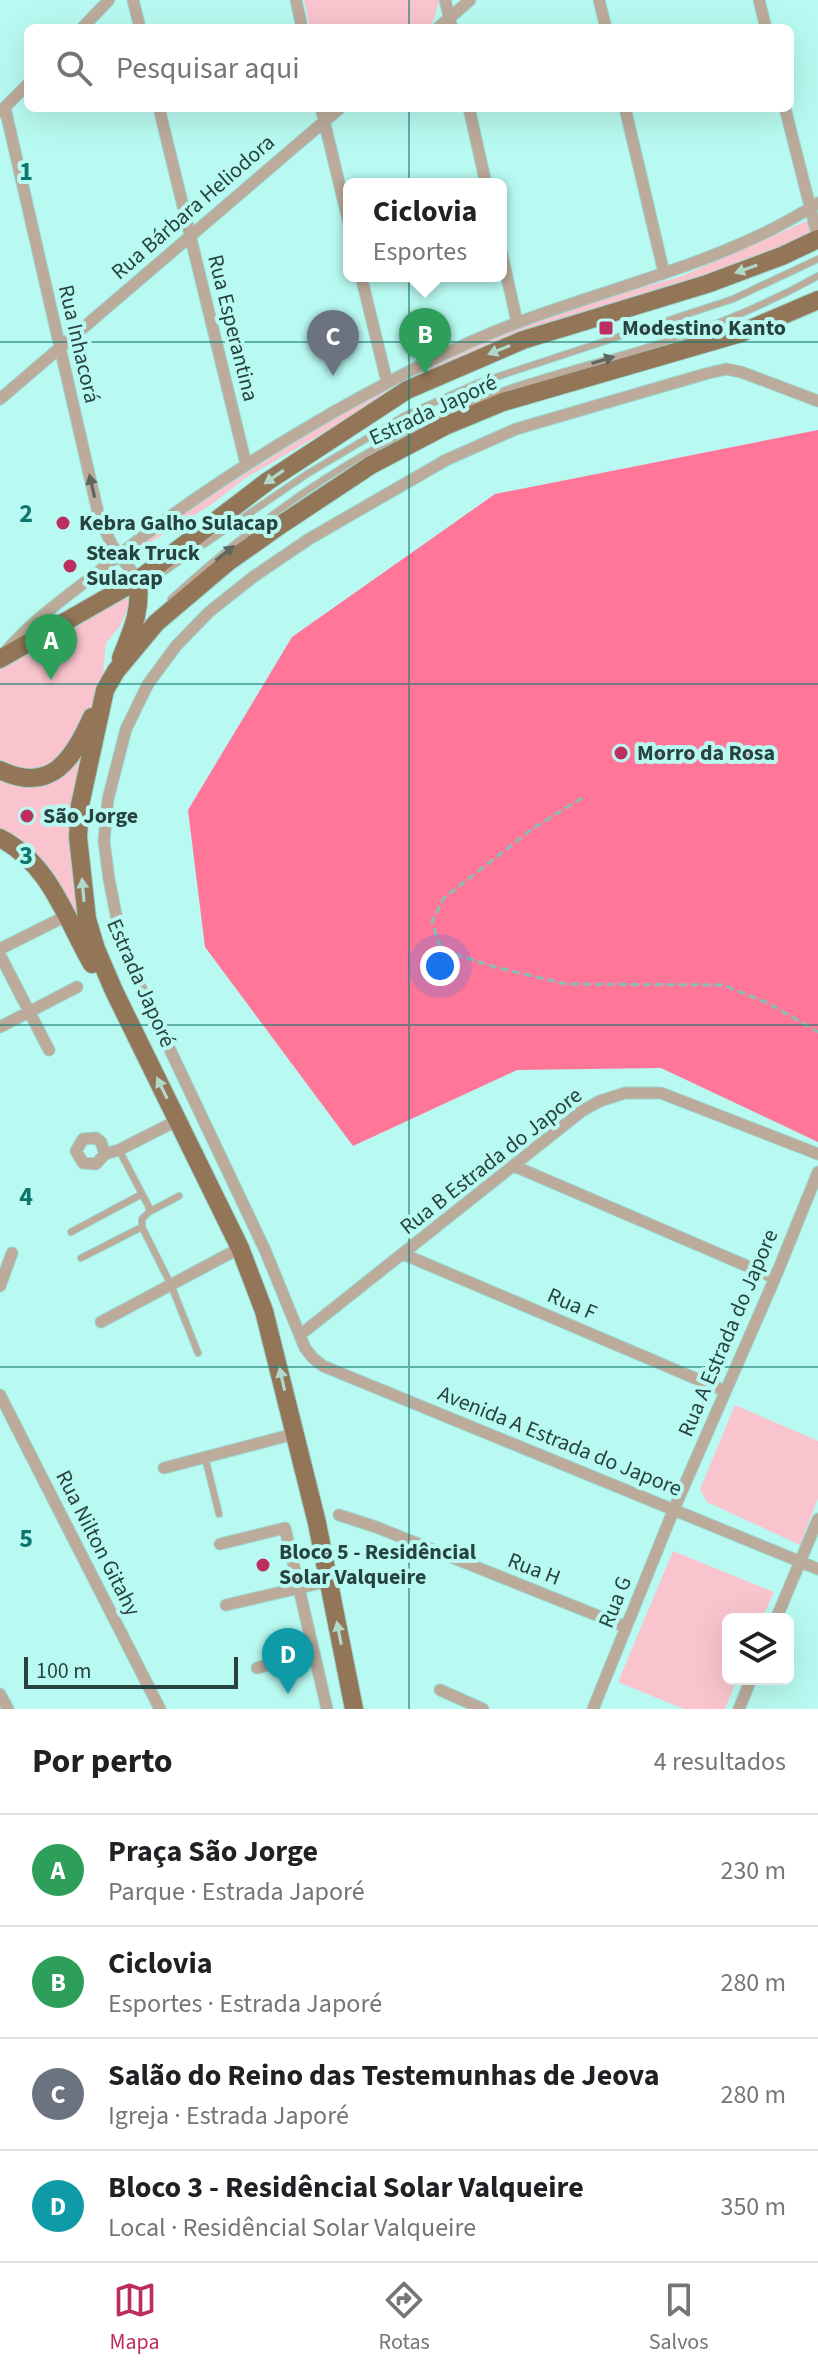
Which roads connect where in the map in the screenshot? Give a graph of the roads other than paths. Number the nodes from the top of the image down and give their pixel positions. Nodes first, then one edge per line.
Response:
1 (109, 0) edge
2 (133, 0) edge
3 (296, 0) edge
4 (445, 0) edge
5 (470, 0) edge
6 (599, 0) edge
7 (759, 0) edge
8 (451, 23) edge
9 (86, 24) edge
10 (139, 24) edge
11 (301, 24) edge
12 (605, 24) edge
13 (765, 24) edge
14 (24, 88) edge
15 (2, 110) edge
16 (160, 112) edge
17 (322, 112) edge
18 (335, 112) edge
19 (470, 112) edge
20 (626, 112) edge
21 (786, 112) edge
22 (324, 121) junction
23 (485, 178) edge
24 (343, 199) edge
25 (814, 206) edge
26 (190, 236) junction
27 (818, 239) edge
28 (818, 259) edge
29 (664, 273) junction
30 (818, 276) edge
31 (507, 277) edge
32 (362, 282) edge
33 (818, 300) edge
34 (517, 322) junction
35 (59, 349) junction
36 (387, 382) junction
37 (0, 399) edge
38 (818, 401) edge
39 (246, 464) junction
40 (119, 554) junction
41 (138, 580) junction
42 (0, 658) edge
43 (116, 671) junction
44 (105, 690) junction
45 (0, 770) edge
46 (0, 838) edge
47 (66, 916) junction
48 (0, 949) edge
49 (0, 955) edge
50 (77, 987) dead end
51 (114, 991) junction
52 (29, 1011) junction
53 (0, 1027) edge
54 (49, 1050) dead end
55 (178, 1120) junction
56 (119, 1150) junction
57 (105, 1154) dead end
58 (818, 1154) edge
59 (514, 1166) junction
60 (818, 1172) edge
61 (142, 1194) junction
62 (179, 1196) dead end
63 (149, 1212) junction
64 (142, 1227) junction
65 (71, 1232) dead end
66 (240, 1248) junction
67 (12, 1253) dead end
68 (403, 1254) junction
69 (81, 1258) dead end
70 (775, 1278) junction
71 (171, 1285) junction
72 (0, 1286) edge
73 (101, 1322) dead end
74 (300, 1335) junction
75 (198, 1353) dead end
76 (725, 1391) junction
77 (0, 1395) edge
78 (294, 1434) junction
79 (205, 1457) junction
80 (164, 1468) dead end
81 (674, 1509) junction
82 (219, 1514) dead end
83 (339, 1515) dead end
84 (818, 1519) edge
85 (220, 1544) dead end
86 (800, 1562) junction
87 (818, 1569) edge
88 (329, 1581) junction
89 (300, 1588) junction
90 (226, 1605) dead end
91 (779, 1613) edge
92 (626, 1627) junction
93 (314, 1652) junction
94 (257, 1668) dead end
95 (749, 1685) edge
96 (440, 1690) dead end
97 (0, 1694) edge
98 (8, 1709) edge
99 (160, 1709) edge
100 (327, 1709) edge
101 (354, 1709) edge
102 (483, 1709) edge
103 (593, 1709) edge
104 (739, 1709) edge

1 - 9 street
2 - 10 street
3 - 11 street
4 - 8 street
5 - 8 street
6 - 12 street
7 - 13 street
14 - 15 street
15 - 35 street, Rua Inhacorá
16 - 26 street, Rua Esperantina
17 - 22 street
18 - 22 street, Rua Bárbara Heliodora
19 - 23 street
20 - 29 street
21 - 25 street
22 - 24 street
22 - 26 street, Rua Bárbara Heliodora
25 - 27 street
25 - 29 street, Estrada Japoré
26 - 35 street, Rua Bárbara Heliodora
26 - 39 street, Rua Esperantina
27 -> 41 main road, Estrada Japoré
28 - 41 lane
29 - 34 street, Estrada Japoré
43 -> 30 lane
31 - 34 street
32 - 36 street
33 - 43 main road, Estrada Japoré
34 - 36 street, Estrada Japoré
35 - 37 street, Rua Bárbara Heliodora
40 -> 35 street, Rua Inhacorá
36 - 39 street, Estrada Japoré
38 - 74 street, Avenida A Estrada do Japore
39 - 40 street, Estrada Japoré
40 - 41 street, Rua Inhacorá
40 - 42 street, Estrada Japoré
41 - 42 main road, Estrada Japoré
41 - 43 main road
43 - 44 main road, Estrada Japoré
44 - 45 main road
51 -> 44 main road, Estrada Japoré
46 - 47 main road
47 - 48 street
47 - 51 main road
49 - 52 street
50 - 52 street
55 -> 51 main road, Estrada Japoré
52 - 53 street
52 - 54 street
55 - 56 street
55 - 66 main road, Estrada Japoré
56 - 57 street
56 - 61 lane
58 - 59 street, Rua B Estrada do Japore
59 - 68 street, Rua B Estrada do Japore
59 - 70 street
60 - 70 street, Rua A Estrada do Japore
61 - 63 lane
61 - 65 lane
62 - 63 lane
63 - 64 lane
64 - 69 lane
64 - 71 lane
66 - 71 street
78 -> 66 main road, Estrada Japoré
67 - 72 street
68 - 74 street, Rua B Estrada do Japore
68 - 76 street, Rua F
70 - 76 street, Rua A Estrada do Japore
71 - 73 street
71 - 75 lane
74 - 81 street, Avenida A Estrada do Japore
76 - 81 street, Rua A Estrada do Japore
77 - 99 street, Rua Nilton Gitahy
78 - 79 street
78 - 88 main road, Estrada Japoré
79 - 80 street
79 - 82 lane
81 - 86 street, Avenida A Estrada do Japore
81 - 92 street, Rua G
83 - 92 street, Rua H
84 - 86 street
85 - 89 street
86 - 87 street, Avenida A Estrada do Japore
86 - 91 street
88 - 89 street
101 -> 88 main road, Estrada Japoré
89 - 90 street
89 - 93 street
92 - 103 street, Rua G
93 - 94 street
93 - 100 street
95 - 104 street
96 - 102 street
97 - 98 street

